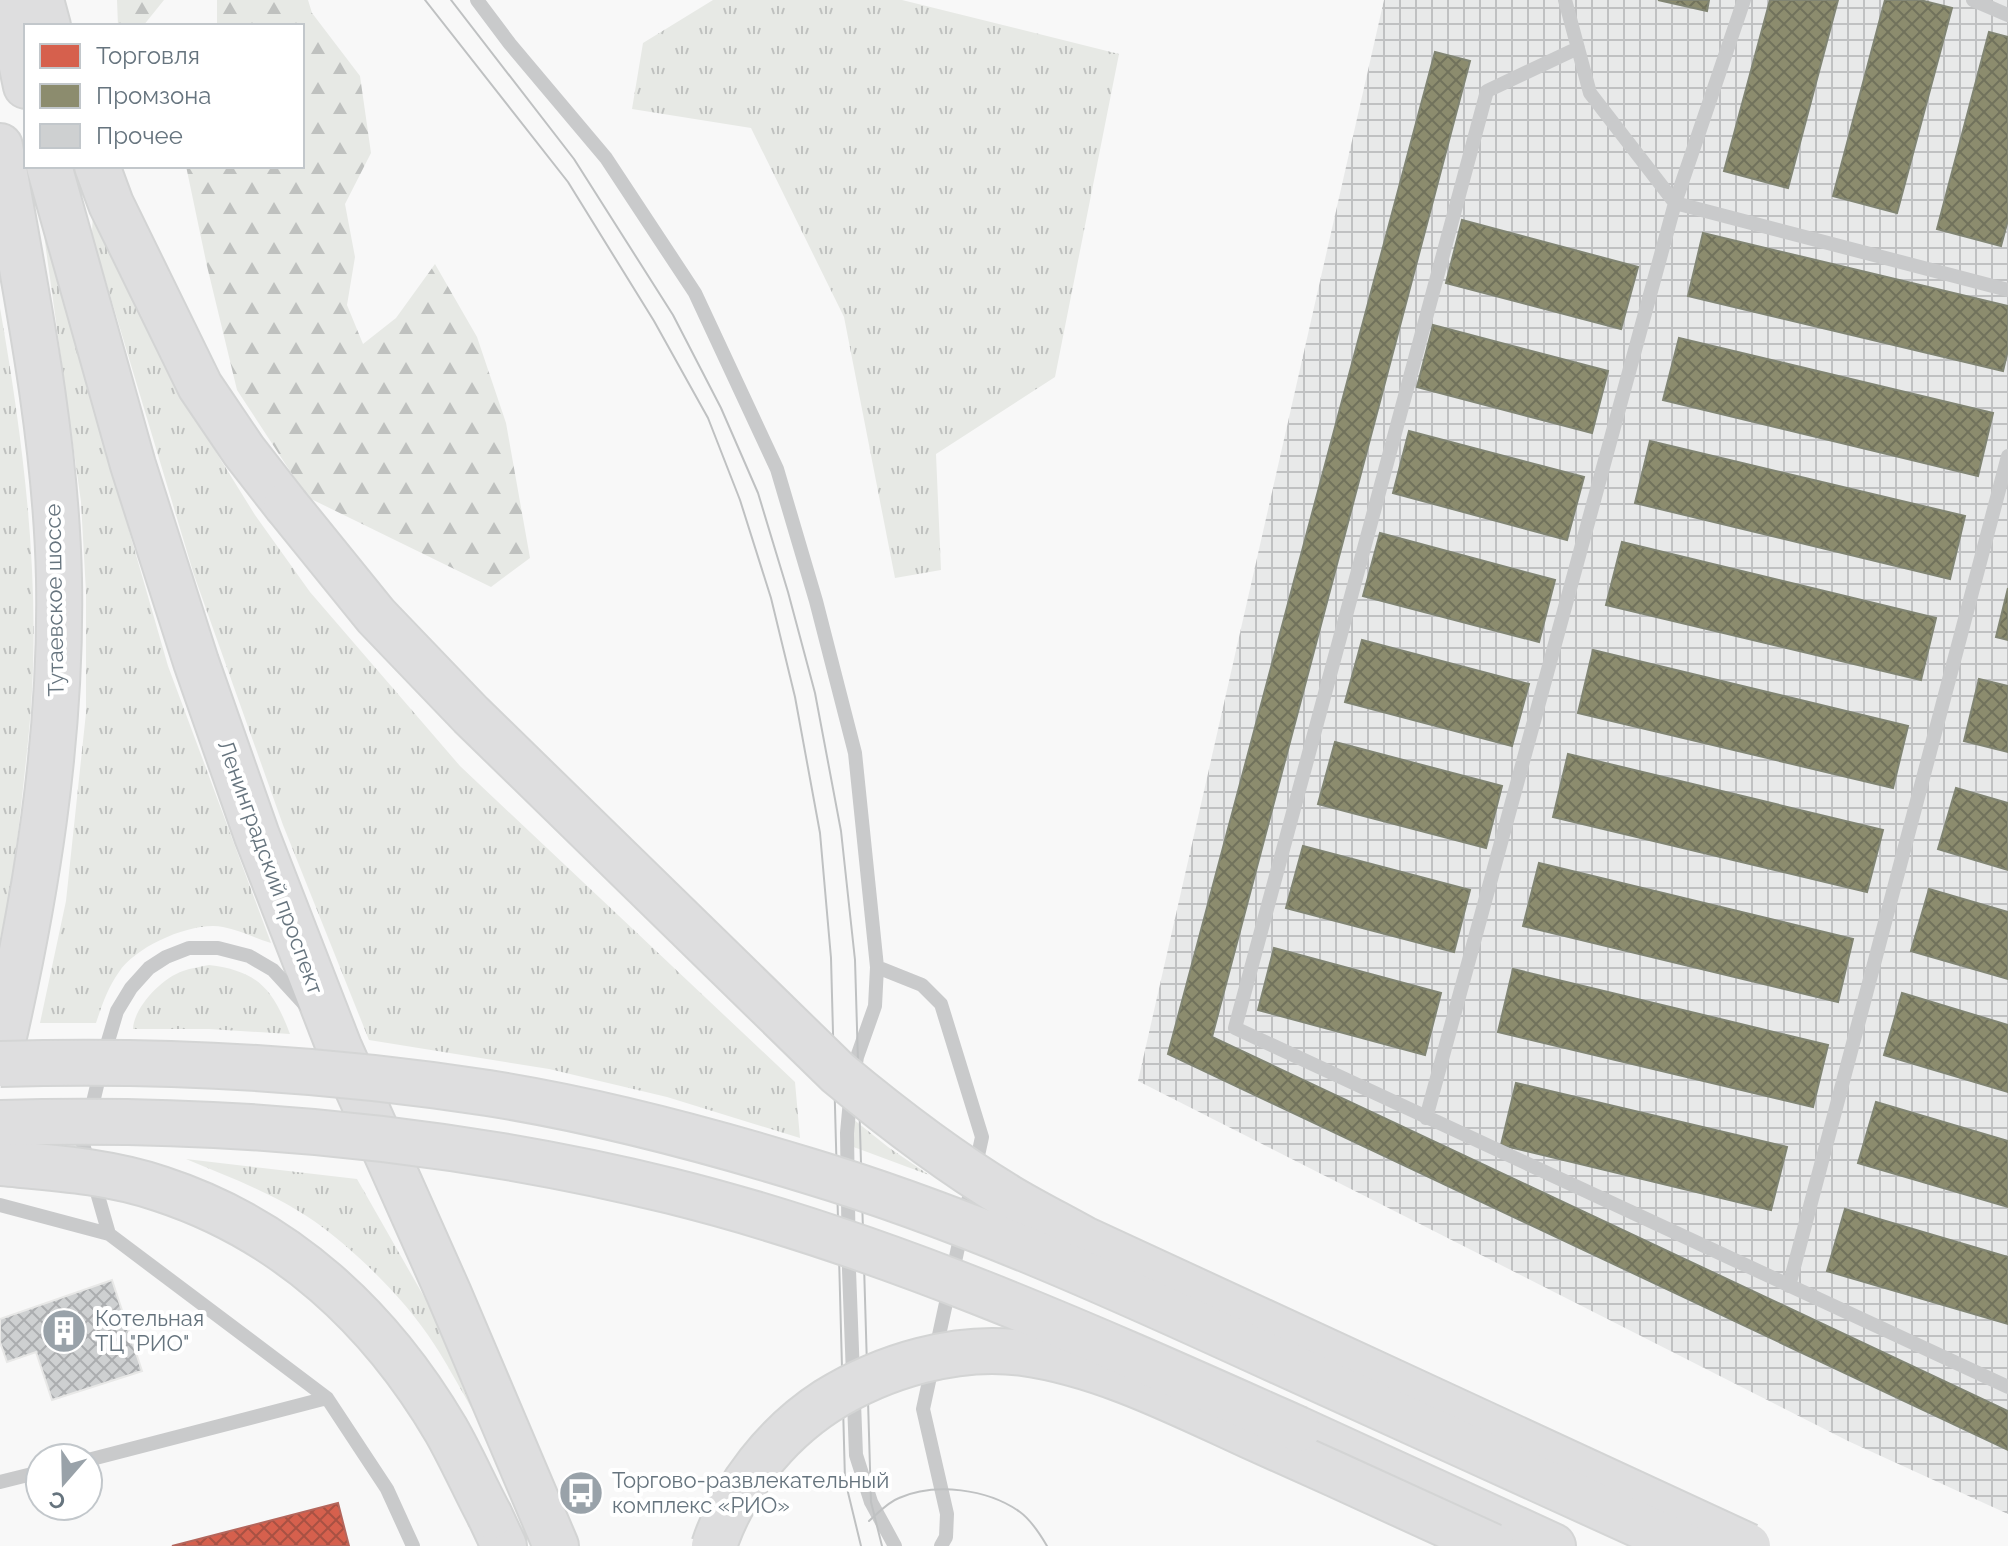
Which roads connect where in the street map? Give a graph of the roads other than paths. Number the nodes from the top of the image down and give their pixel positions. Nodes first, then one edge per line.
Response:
1 (8, 0) edge
2 (41, 0) edge
3 (477, 0) edge
4 (1565, 0) edge
5 (1744, 0) edge
6 (1973, 0) edge
7 (2008, 15) edge
8 (47, 24) edge
9 (1578, 48) junction
10 (24, 76) edge
11 (0, 146) edge
12 (50, 168) edge
13 (98, 168) edge
14 (1675, 203) junction
15 (2008, 290) edge
16 (2008, 456) edge
17 (877, 967) junction
18 (339, 1047) junction
19 (0, 1054) edge
20 (0, 1064) edge
21 (1426, 1118) junction
22 (0, 1123) edge
23 (0, 1163) edge
24 (0, 1205) edge
25 (109, 1234) junction
26 (1789, 1286) junction
27 (2008, 1387) edge
28 (327, 1398) junction
29 (104, 1456) edge
30 (24, 1476) edge
31 (0, 1482) edge
32 (497, 1531) edge
33 (413, 1546) edge
34 (556, 1546) edge
35 (714, 1546) edge
36 (895, 1546) edge
37 (941, 1546) edge
38 (1492, 1546) edge
39 (1553, 1546) edge
40 (1685, 1546) edge
41 (1748, 1546) edge

1 - 10 main road
2 - 8 main road
3 - 17 lane
4 - 9 lane
5 - 14 lane
6 - 7 lane
9 - 14 lane
9 - 21 lane
11 - 19 main road, Тутаевское шоссе
12 - 18 main road, Ленинградский проспект
13 - 41 main road, bridge
14 - 15 lane
14 - 21 lane
16 - 26 lane
17 - 36 lane
17 - 37 lane
18 - 25 lane
18 - 34 main road, Ленинградский проспект
20 - 40 main road, bridge
21 - 26 lane
22 - 39 main road, bridge
23 - 32 main road, bridge
24 - 25 lane
25 - 28 lane
26 - 27 lane
28 - 29 lane
28 - 33 lane
30 - 31 lane
35 - 38 main road, bridge

